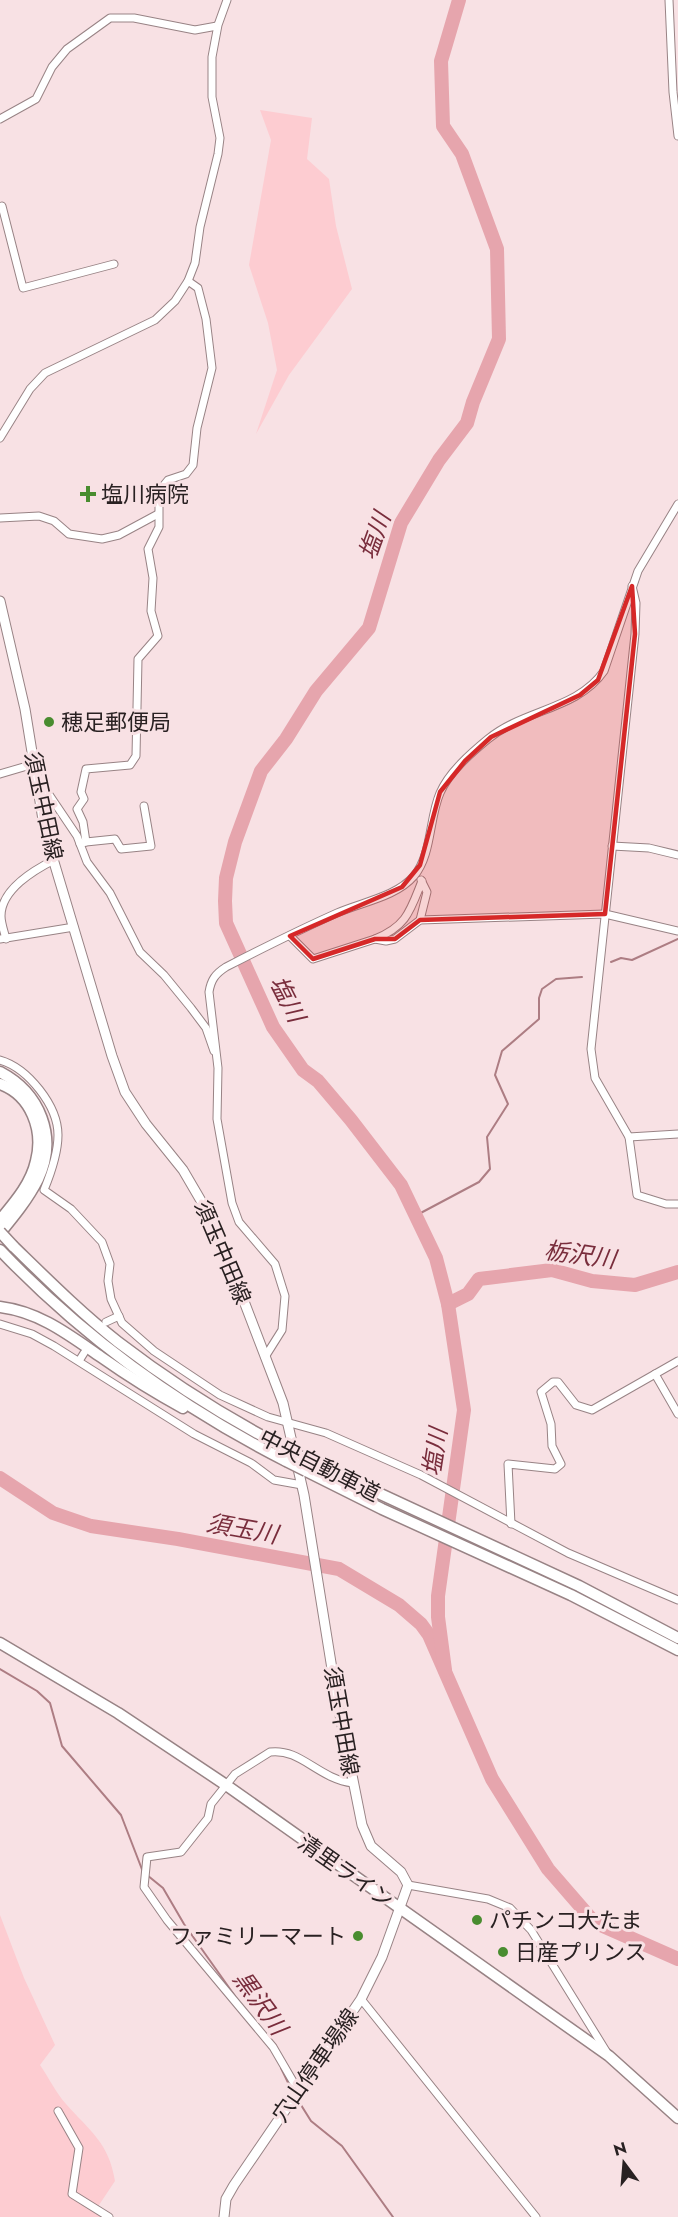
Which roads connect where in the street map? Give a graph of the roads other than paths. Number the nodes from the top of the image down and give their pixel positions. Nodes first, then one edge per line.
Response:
1 (227, 0) edge
2 (669, 0) edge
3 (218, 26) junction
4 (0, 119) edge
5 (678, 136) edge
6 (2, 206) dead end
7 (2, 217) edge
8 (114, 264) dead end
9 (188, 281) junction
10 (0, 438) edge
11 (678, 504) edge
12 (158, 514) junction
13 (0, 518) edge
14 (632, 586) junction
15 (0, 601) edge
16 (34, 764) junction
17 (0, 774) edge
18 (38, 788) junction
19 (144, 806) dead end
20 (83, 843) junction
21 (612, 846) junction
22 (678, 855) edge
23 (54, 860) junction
24 (417, 871) junction
25 (422, 881) junction
26 (605, 914) junction
27 (420, 920) junction
28 (74, 927) junction
29 (678, 930) edge
30 (290, 936) junction
31 (3, 939) edge
32 (375, 939) junction
33 (217, 1052) junction
34 (0, 1060) edge
35 (0, 1072) edge
36 (0, 1084) edge
37 (678, 1134) edge
38 (629, 1137) junction
39 (678, 1204) edge
40 (0, 1220) edge
41 (0, 1233) edge
42 (2, 1252) edge
43 (0, 1306) edge
44 (119, 1316) junction
45 (106, 1322) dead end
46 (0, 1324) edge
47 (84, 1353) dead end
48 (266, 1356) junction
49 (80, 1361) junction
50 (678, 1361) edge
51 (655, 1374) junction
52 (678, 1414) edge
53 (288, 1421) junction
54 (245, 1440) junction
55 (302, 1485) junction
56 (418, 1518) junction
57 (507, 1522) junction
58 (504, 1558) junction
59 (678, 1600) edge
60 (678, 1638) edge
61 (0, 1643) edge
62 (678, 1650) edge
63 (352, 1778) junction
64 (225, 1785) junction
65 (408, 1885) junction
66 (399, 1909) junction
67 (361, 1999) junction
68 (609, 2056) junction
69 (298, 2090) junction
70 (58, 2111) dead end
71 (678, 2118) edge
72 (109, 2217) edge
73 (224, 2217) edge
74 (536, 2217) edge

1 - 3 street
2 - 5 street
3 - 4 street
3 - 9 street
6 - 7 street
7 - 8 street
9 - 10 street
9 - 12 street
11 - 14 street
12 - 13 street
12 - 20 street
14 - 21 street
14 - 24 street
15 - 16 main road, 須玉中田線
16 - 17 street
16 - 18 main road, 須玉中田線
18 - 20 street
18 - 23 main road, 須玉中田線
19 - 20 street
20 - 33 street
21 - 22 street
21 - 26 street
23 - 28 main road, 須玉中田線
23 - 31 street
24 - 25 street
24 - 30 street
25 - 27 street
25 - 32 street
26 - 27 street
26 - 29 street
26 - 38 street
27 - 32 street
28 - 31 street
28 - 48 main road, 須玉中田線
30 - 32 street
30 - 33 street
33 - 48 street
34 - 44 street
35 - 41 highway
36 - 40 highway
37 - 38 street
38 - 39 street
41 - 56 highway, 中央自動車道, bridge
42 - 54 highway, 中央自動車道
43 - 54 highway
44 - 45 street
44 - 53 street
46 - 49 street
47 - 49 street
48 - 53 main road, 須玉中田線
49 - 55 street
50 - 51 street
51 - 52 street
51 - 57 street
53 - 55 main road, 須玉中田線
53 - 57 street
54 - 56 highway, 中央自動車道, bridge
55 - 63 main road, 須玉中田線
56 - 58 highway, 中央自動車道
57 - 59 street
58 - 60 highway, 中央自動車道
58 - 62 highway, 中央自動車道
61 - 64 highway, 清里ライン
63 - 64 street
63 - 65 main road, 須玉中田線
64 - 66 highway, 清里ライン
64 - 69 street
65 - 66 main road
65 - 68 street
66 - 67 main road, 穴山停車場線
66 - 68 highway, 清里ライン
67 - 69 main road, 穴山停車場線
67 - 74 street
68 - 71 highway, 清里ライン
69 - 73 main road, 穴山停車場線
70 - 72 street

